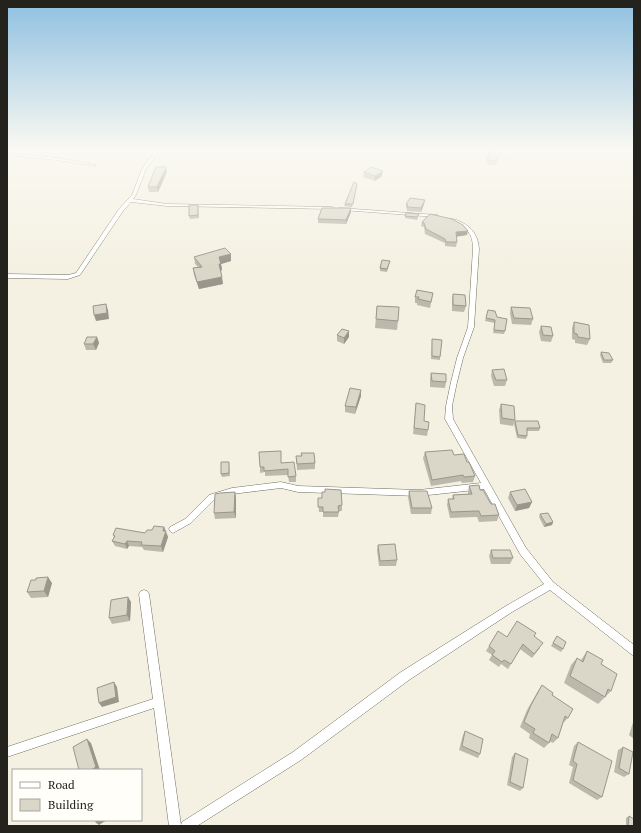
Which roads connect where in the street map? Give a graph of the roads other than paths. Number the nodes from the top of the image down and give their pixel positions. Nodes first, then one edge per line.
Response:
1 (137, 189) edge
2 (129, 200) junction
3 (7, 276) edge
4 (486, 486) junction
5 (173, 529) dead end
6 (550, 586) junction
7 (144, 594) dead end
8 (634, 651) edge
9 (158, 702) junction
10 (7, 752) edge
11 (175, 826) edge
12 (186, 826) edge

1 - 2 street
2 - 3 street
2 - 4 street
4 - 5 street
4 - 6 street
6 - 8 street
6 - 12 street
7 - 9 street
9 - 10 street
9 - 11 street

